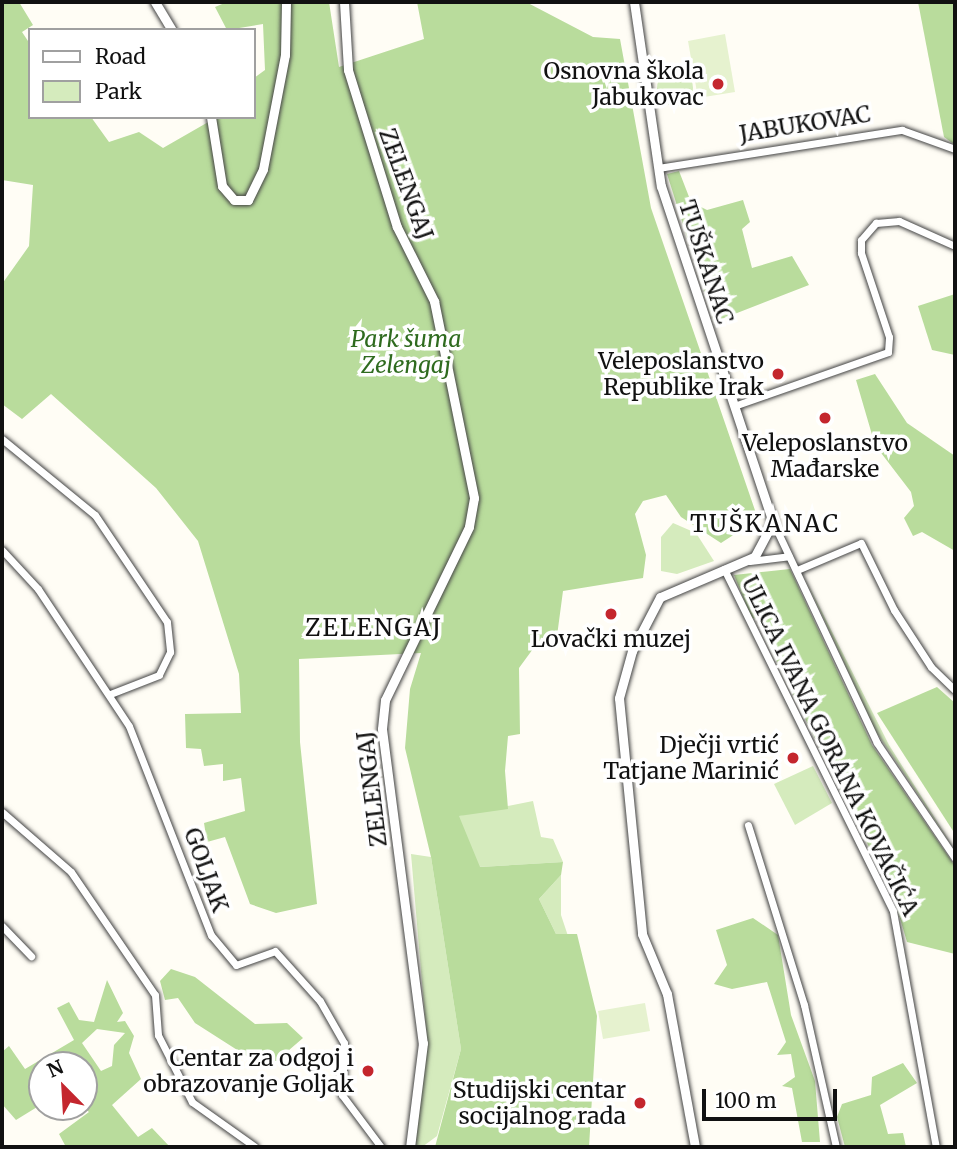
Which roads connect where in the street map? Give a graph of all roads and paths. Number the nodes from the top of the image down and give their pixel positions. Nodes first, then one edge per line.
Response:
1 (155, 2) edge
2 (286, 2) edge
3 (344, 2) edge
4 (634, 2) edge
5 (171, 28) edge
6 (211, 119) edge
7 (955, 149) edge
8 (657, 169) junction
9 (955, 246) edge
10 (734, 406) junction
11 (2, 439) edge
12 (773, 522) junction
13 (2, 550) edge
14 (790, 556) junction
15 (746, 562) junction
16 (724, 569) junction
17 (797, 570) junction
18 (955, 690) edge
19 (110, 694) junction
20 (2, 812) edge
21 (748, 825) dead end
22 (955, 858) edge
23 (2, 926) edge
24 (31, 956) dead end
25 (255, 1147) edge
26 (381, 1147) edge
27 (410, 1147) edge
28 (695, 1147) edge
29 (836, 1147) edge
30 (936, 1147) edge

1 - 5 street
2 - 6 street
3 - 27 street, ZELENGAJ
4 - 8 street, TUŠKANAC
7 - 8 street, JABUKOVAC
8 - 10 street, TUŠKANAC
9 - 10 street
10 - 12 street, TUŠKANAC
11 - 19 street
12 - 14 street, TUŠKANAC
12 - 15 street
13 - 19 street, GOLJAK
14 - 15 street
14 - 17 street, TUŠKANAC
15 - 16 street
16 - 28 street
16 - 30 street, ULICA IVANA GORANA KOVAČIĆA
17 - 18 street
17 - 22 street, TUŠKANAC
19 - 26 street, GOLJAK
20 - 25 street
21 - 29 street
23 - 24 street

